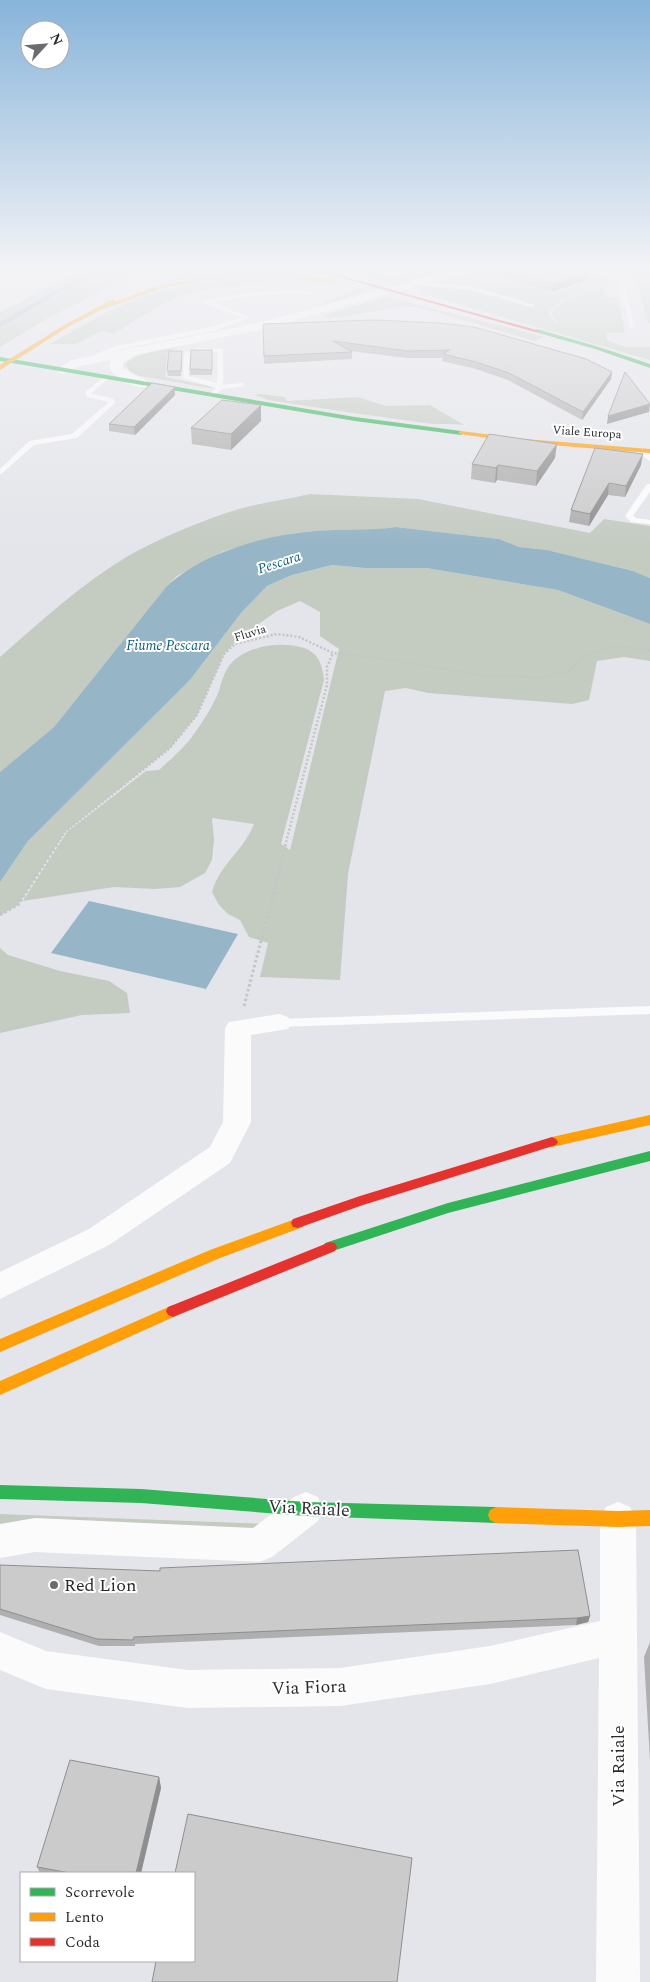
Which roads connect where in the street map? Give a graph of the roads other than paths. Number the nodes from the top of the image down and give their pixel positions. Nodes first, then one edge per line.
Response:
1 (20, 362) edge
2 (79, 362) edge
3 (117, 362) edge
4 (186, 362) edge
5 (221, 362) edge
6 (63, 370) junction
7 (106, 378) junction
8 (142, 384) junction
9 (242, 385) dead end
10 (220, 387) junction
11 (211, 396) junction
12 (646, 450) edge
13 (650, 459) edge
14 (0, 472) edge
15 (650, 486) edge
16 (650, 522) edge
17 (650, 1010) edge
18 (279, 1024) joint
19 (650, 1120) edge
20 (650, 1156) edge
21 (0, 1286) edge
22 (0, 1346) edge
23 (0, 1388) edge
24 (0, 1492) edge
25 (306, 1509) junction
26 (634, 1519) edge
27 (0, 1541) edge
28 (618, 1635) junction
29 (0, 1651) edge
30 (618, 1982) edge

1 - 6 main road, Viale Europa
2 - 6 street
3 - 8 street
4 - 10 lane
5 - 10 lane
6 - 7 main road, Viale Europa
7 - 8 main road, Viale Europa
7 - 14 lane
8 - 11 main road, Viale Europa
9 - 10 lane
10 - 11 lane
11 - 12 main road, Viale Europa
12 - 13 lane
15 - 16 lane
17 - 18 lane
18 - 21 street
19 - 22 main road
20 - 23 main road
24 - 25 main road, Via Raiale
25 - 26 main road, Via Raiale
25 - 27 street
26 - 28 street, Via Raiale
28 - 29 street, Via Fiora
28 - 30 street, Via Raiale

